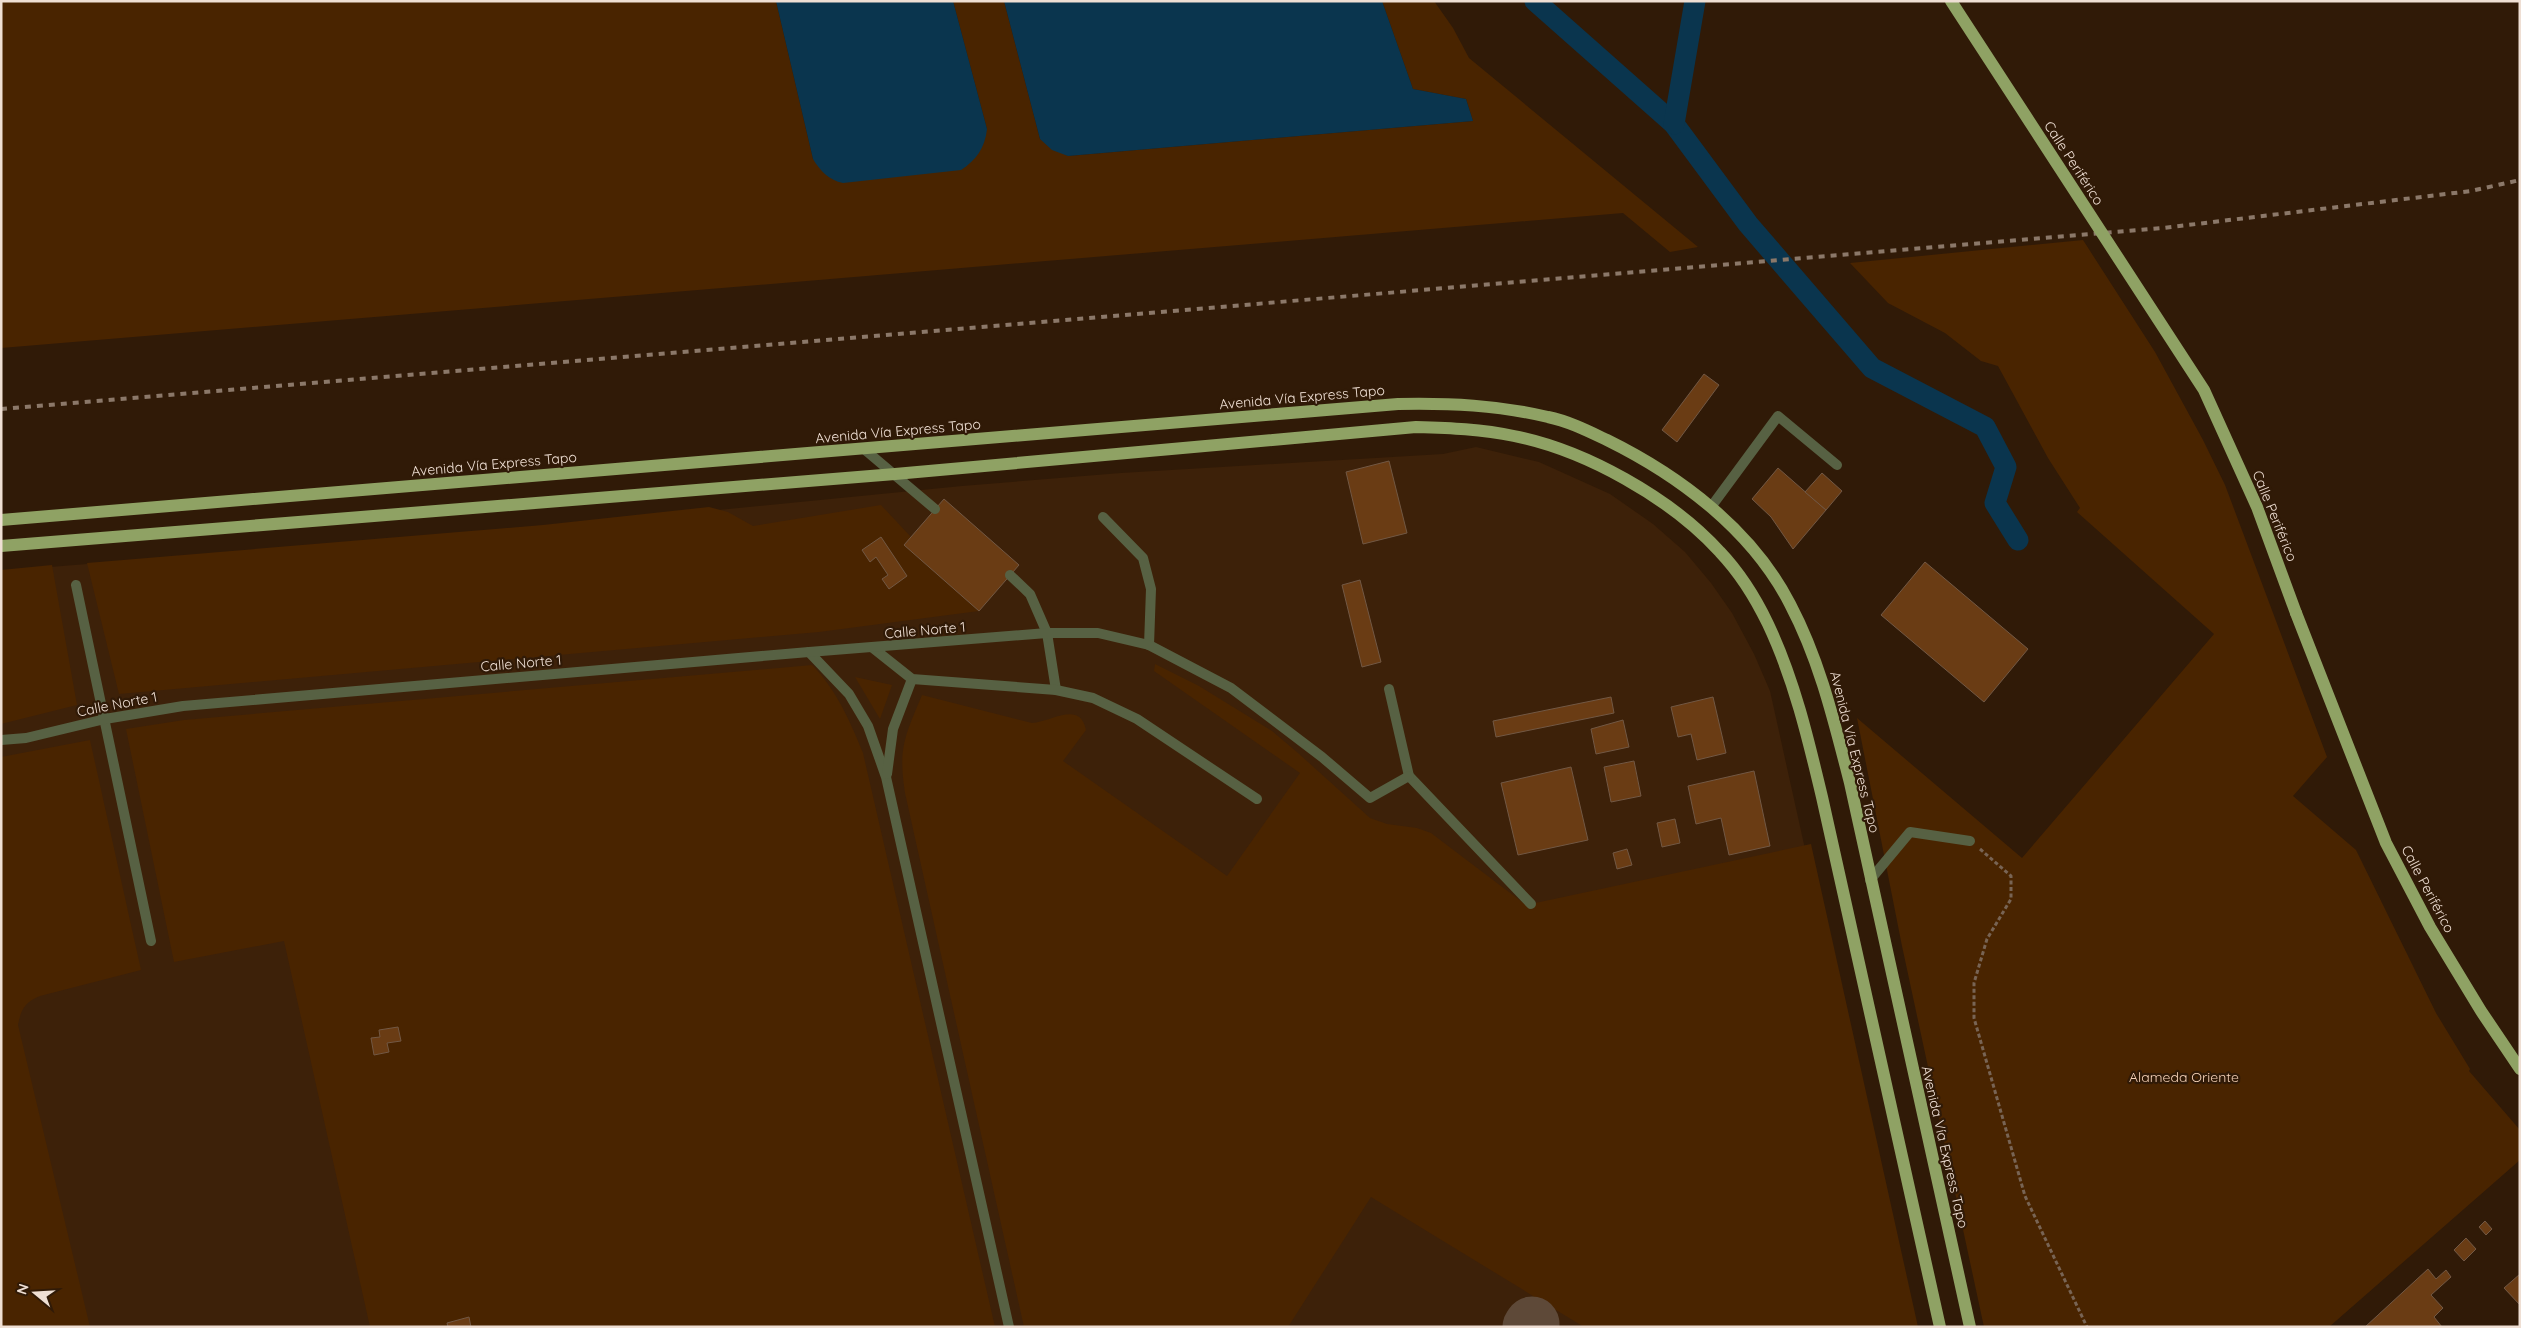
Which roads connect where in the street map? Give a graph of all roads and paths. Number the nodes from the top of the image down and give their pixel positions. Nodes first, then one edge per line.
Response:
1 (1951, 1) edge
2 (864, 449) junction
3 (1838, 465) dead end
4 (894, 474) junction
5 (1711, 507) junction
6 (935, 509) dead end
7 (1103, 517) dead end
8 (1, 520) edge
9 (1, 546) edge
10 (1010, 575) dead end
11 (76, 585) dead end
12 (1047, 633) junction
13 (1149, 645) junction
14 (873, 648) junction
15 (810, 652) junction
16 (912, 679) junction
17 (1389, 689) dead end
18 (1056, 690) junction
19 (105, 719) junction
20 (1, 740) edge
21 (1409, 776) junction
22 (886, 778) junction
23 (1257, 799) dead end
24 (1970, 841) joint
25 (1870, 880) junction
26 (1531, 904) dead end
27 (151, 941) dead end
28 (2520, 1069) edge
29 (1009, 1327) edge
30 (1940, 1327) edge
31 (1970, 1327) edge
32 (2087, 1327) edge

1 - 28 main road, Calle Periférico, bridge
2 - 4 lane
2 - 5 main road, Avenida Vía Express Tapo
2 - 8 main road, Avenida Vía Express Tapo
3 - 5 lane
4 - 6 lane
4 - 9 main road
4 - 30 main road
5 - 25 main road, Avenida Vía Express Tapo
7 - 13 lane
10 - 12 lane
11 - 19 lane
12 - 13 lane, Calle Norte 1
12 - 14 lane, Calle Norte 1
12 - 18 lane
13 - 21 lane, Calle Norte 1
14 - 15 lane, Calle Norte 1
14 - 16 lane
15 - 19 lane, Calle Norte 1
15 - 22 lane
16 - 18 lane
16 - 22 lane
17 - 21 lane
18 - 23 lane
19 - 20 lane, Calle Norte 1
19 - 27 lane
21 - 26 lane
22 - 29 lane
24 - 25 lane
24 - 32 path
25 - 31 main road, Avenida Vía Express Tapo

